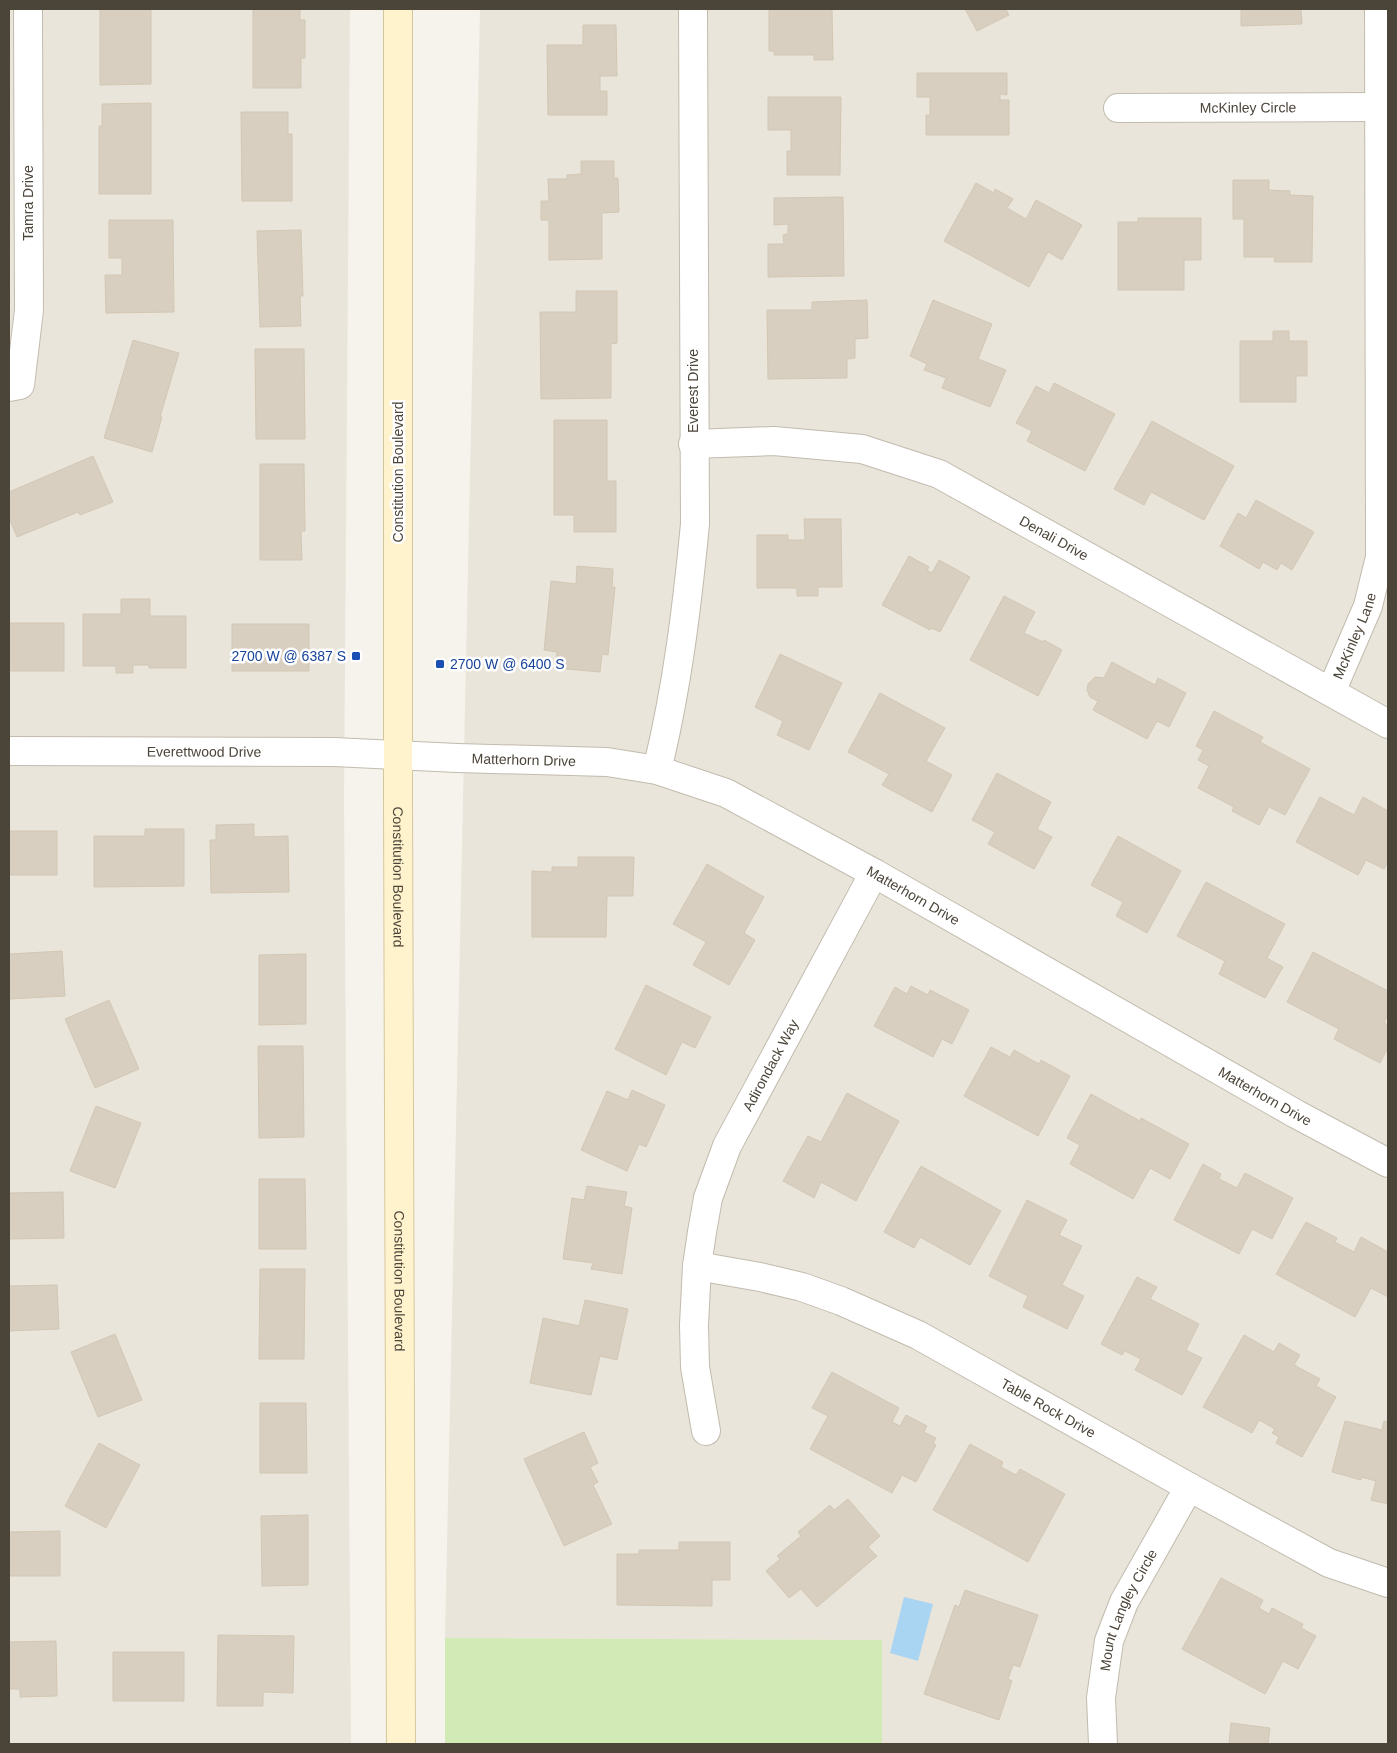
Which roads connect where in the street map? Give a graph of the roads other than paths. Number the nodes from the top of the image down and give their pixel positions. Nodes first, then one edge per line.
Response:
1 (28, 9) edge
2 (398, 9) edge
3 (693, 9) edge
4 (1379, 9) edge
5 (1378, 107) junction
6 (1118, 108) dead end
7 (9, 387) edge
8 (693, 444) junction
9 (1331, 692) junction
10 (1388, 724) edge
11 (9, 751) edge
12 (398, 754) junction
13 (657, 770) junction
14 (874, 873) junction
15 (1388, 1163) edge
16 (698, 1266) junction
17 (706, 1431) dead end
18 (1188, 1487) junction
19 (1388, 1583) edge
20 (401, 1744) edge
21 (1103, 1744) edge

1 - 7 street, Tamra Drive
2 - 12 main road, Constitution Boulevard
3 - 8 street, Everest Drive
4 - 5 street, McKinley Lane
5 - 6 street, McKinley Circle
5 - 9 street, McKinley Lane
8 - 9 street, Denali Drive
8 - 13 street, Everest Drive
9 - 10 street, Denali Drive
11 - 12 street, Everettwood Drive
12 - 13 street, Matterhorn Drive
12 - 20 main road, Constitution Boulevard
13 - 14 street, Matterhorn Drive
14 - 15 street, Matterhorn Drive
14 - 16 street, Adirondack Way
16 - 17 street, Adirondack Way
16 - 18 street, Table Rock Drive
18 - 19 street, Table Rock Drive
18 - 21 street, Mount Langley Circle

